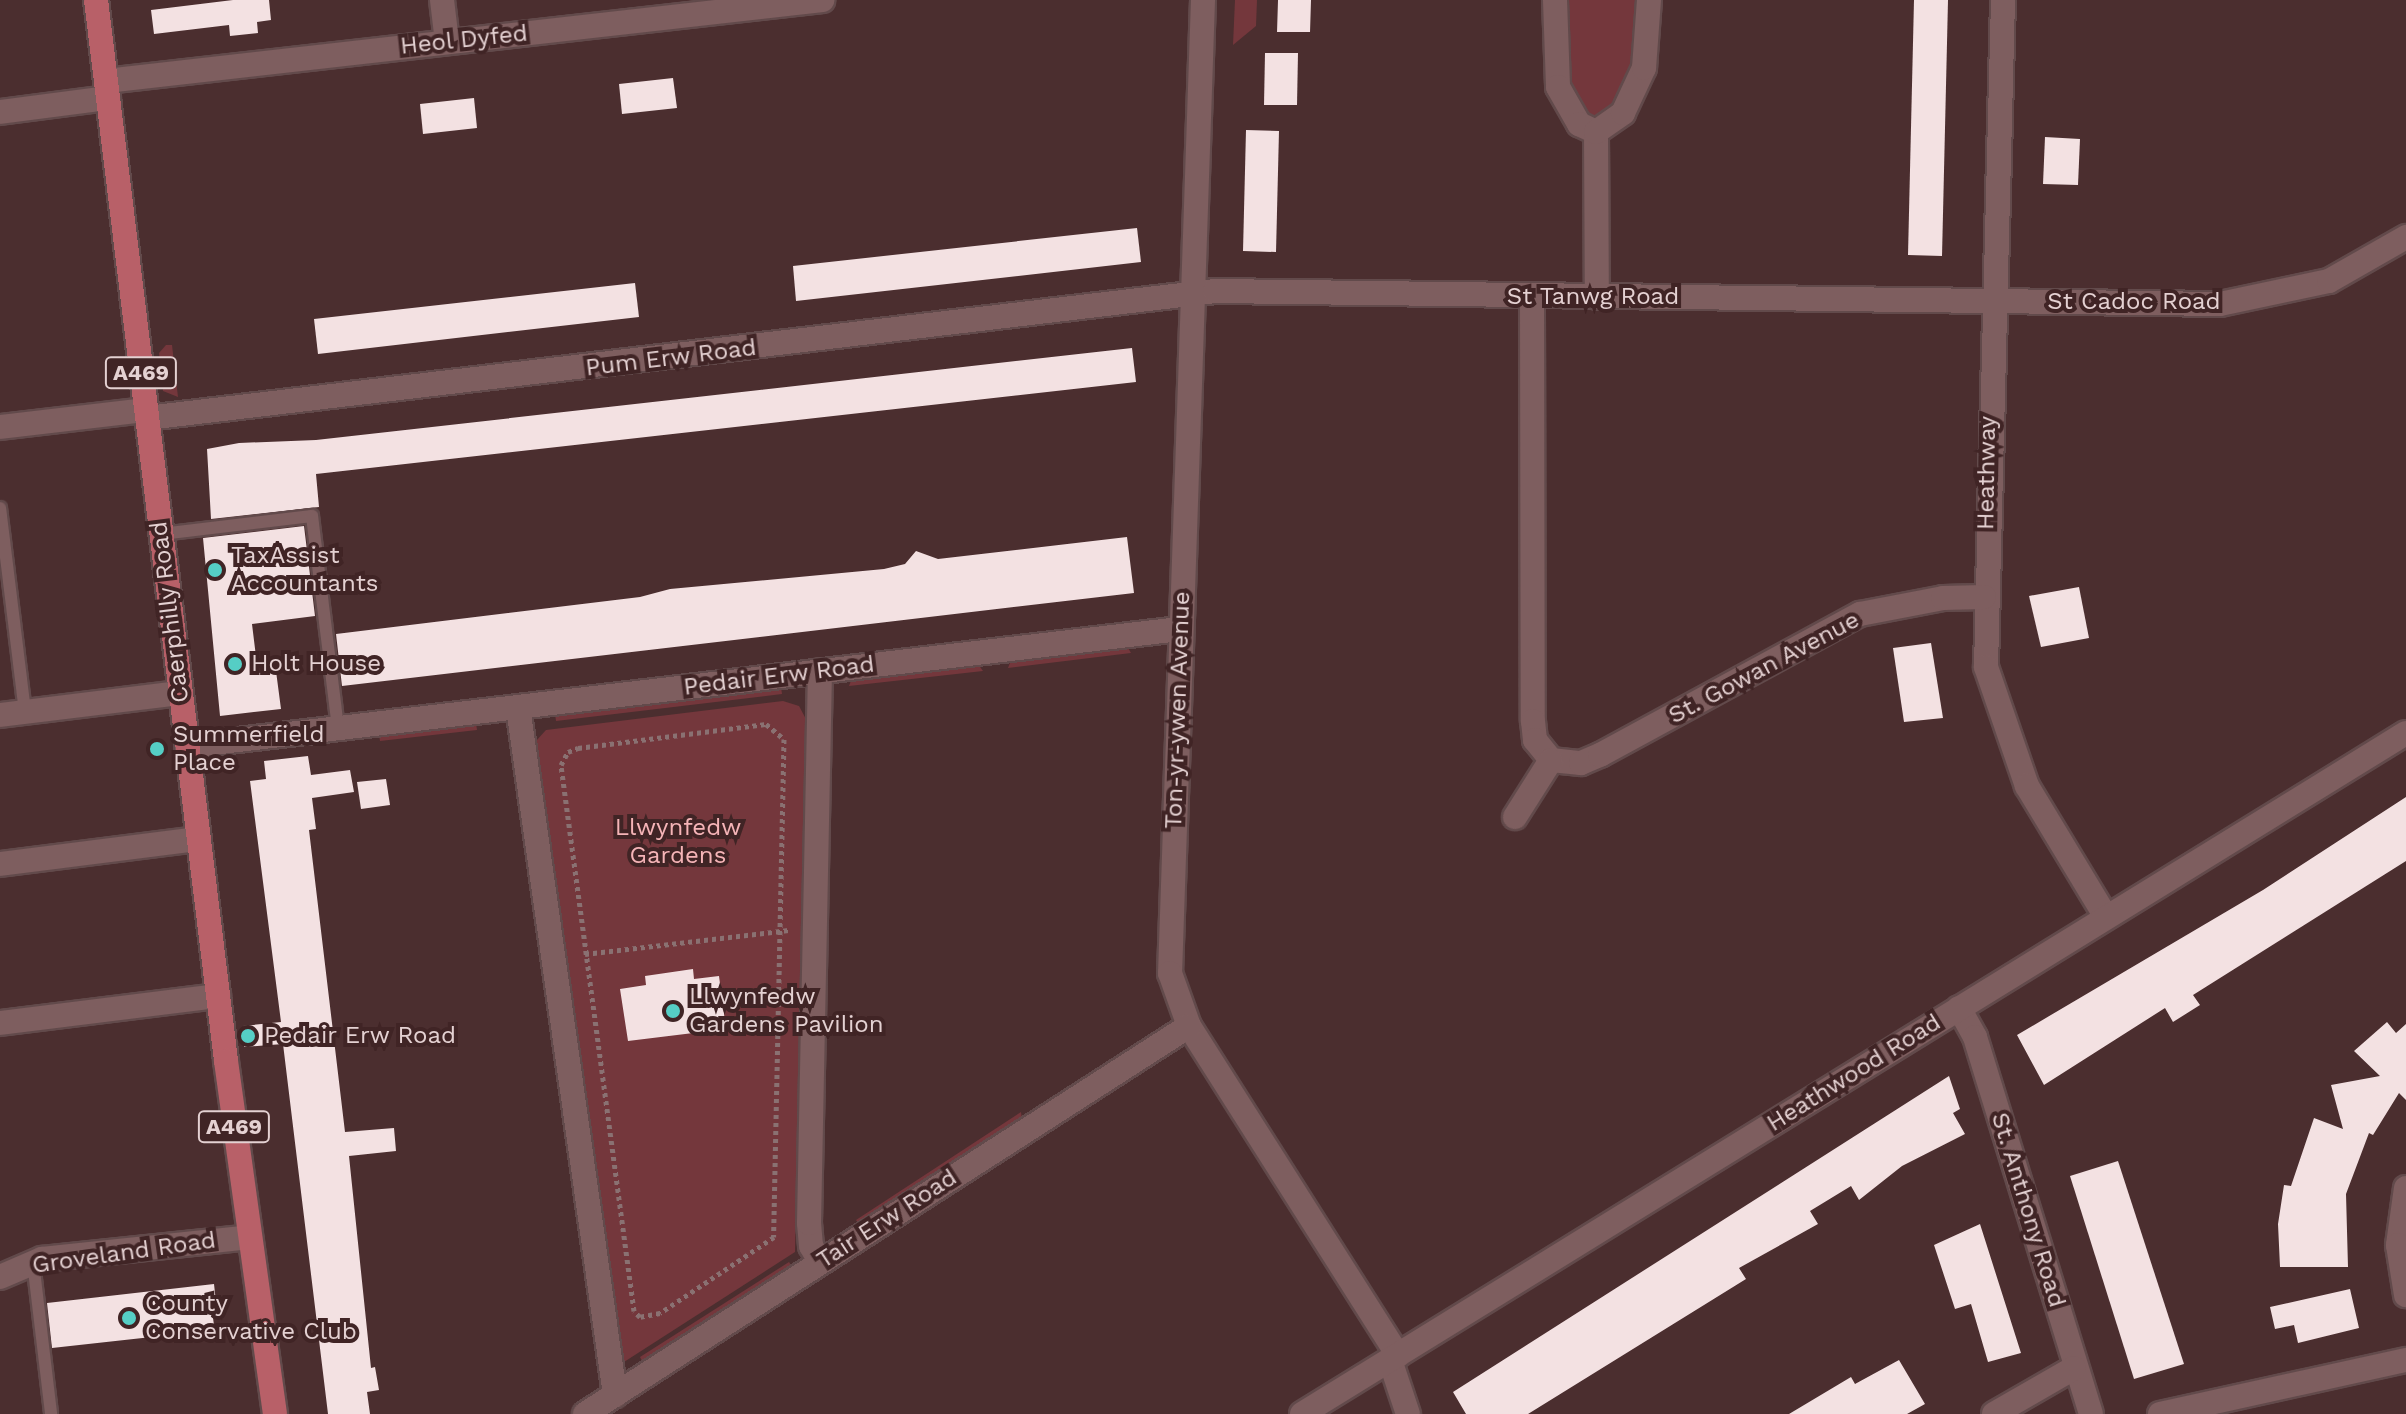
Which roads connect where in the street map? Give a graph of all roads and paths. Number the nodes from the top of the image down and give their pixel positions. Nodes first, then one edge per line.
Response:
1 (96, 0) edge
2 (442, 0) edge
3 (822, 0) edge
4 (1203, 0) edge
5 (1555, 0) edge
6 (1649, 0) edge
7 (2003, 0) edge
8 (756, 4) edge
9 (447, 42) junction
10 (107, 90) junction
11 (0, 112) edge
12 (1596, 132) junction
13 (2406, 237) edge
14 (1195, 295) junction
15 (1532, 297) junction
16 (1597, 297) junction
17 (1992, 301) junction
18 (146, 414) junction
19 (0, 427) edge
20 (0, 508) edge
21 (161, 534) junction
22 (4, 572) edge
23 (1984, 597) junction
24 (1180, 629) junction
25 (820, 671) junction
26 (180, 693) junction
27 (518, 707) junction
28 (25, 712) junction
29 (0, 715) edge
30 (338, 728) junction
31 (2406, 733) edge
32 (187, 746) junction
33 (1551, 760) junction
34 (1515, 817) dead end
35 (198, 839) junction
36 (0, 864) edge
37 (2106, 917) junction
38 (803, 929) dead end
39 (778, 931) junction
40 (585, 954) junction
41 (575, 956) dead end
42 (218, 996) junction
43 (1959, 1008) junction
44 (0, 1023) edge
45 (1189, 1026) junction
46 (2406, 1188) edge
47 (250, 1237) junction
48 (32, 1261) junction
49 (820, 1262) junction
50 (0, 1277) edge
51 (2406, 1295) edge
52 (1394, 1358) junction
53 (2406, 1360) edge
54 (2074, 1368) junction
55 (615, 1395) junction
56 (51, 1414) edge
57 (275, 1414) edge
58 (585, 1414) edge
59 (1302, 1414) edge
60 (1408, 1414) edge
61 (1994, 1414) edge
62 (2091, 1414) edge
63 (2160, 1414) edge

1 - 10 main road, Caerphilly Road / A469
2 - 9 street
3 - 8 street, Heol Dyfed
4 - 14 street, Ton-yr-ywen Avenue
5 - 12 street
6 - 12 street
7 - 17 street, Heathway
8 - 9 street, Heol Dyfed
9 - 10 street, Heol Dyfed
10 - 11 street, Heol Dyfed
10 - 18 main road, Caerphilly Road / A469
12 - 16 street
13 - 17 street, St Cadoc Road
14 - 15 street, St Tanwg Road
14 - 18 street, Pum Erw Road
14 - 24 street, Ton-yr-ywen Avenue
15 - 16 street, St Tanwg Road
15 - 33 street
16 - 17 street, St Tanwg Road
17 - 23 street, Heathway
18 - 19 street, Pum Erw Road
18 - 21 main road, Caerphilly Road / A469
20 - 22 lane
21 - 26 main road, Caerphilly Road / A469
21 - 30 lane
22 - 28 lane
23 - 33 street, St. Gowan Avenue
23 - 37 street, Heathway
24 - 25 street, Pedair Erw Road
24 - 45 street, Ton-yr-ywen Avenue
25 - 27 street, Pedair Erw Road
25 - 49 street
26 - 28 street
26 - 32 main road, Caerphilly Road / A469
27 - 30 street, Pedair Erw Road
27 - 55 street
28 - 29 street
30 - 32 street, Pedair Erw Road
31 - 37 street, Heathwood Road
32 - 35 main road, Caerphilly Road / A469
33 - 34 street
35 - 36 street
35 - 42 main road, Caerphilly Road / A469
37 - 43 street, Heathwood Road
38 - 39 path
39 - 40 path
39 - 40 path
39 - 40 path
40 - 41 path
42 - 44 street
42 - 47 main road, Caerphilly Road / A469
43 - 52 street, Heathwood Road
43 - 54 street, St. Anthony Road
45 - 49 street, Tair Erw Road
45 - 52 street, Ton-yr-ywen Avenue
46 - 51 street
47 - 48 street, Groveland Road
47 - 57 main road, Caerphilly Road / A469
48 - 50 street, Groveland Road
48 - 56 lane
49 - 55 street, Tair Erw Road
52 - 59 street, Heathwood Road
52 - 60 street, Ton-yr-ywen Avenue
53 - 63 street
54 - 61 street
54 - 62 street, St. Anthony Road
55 - 58 street, Tair Erw Road

